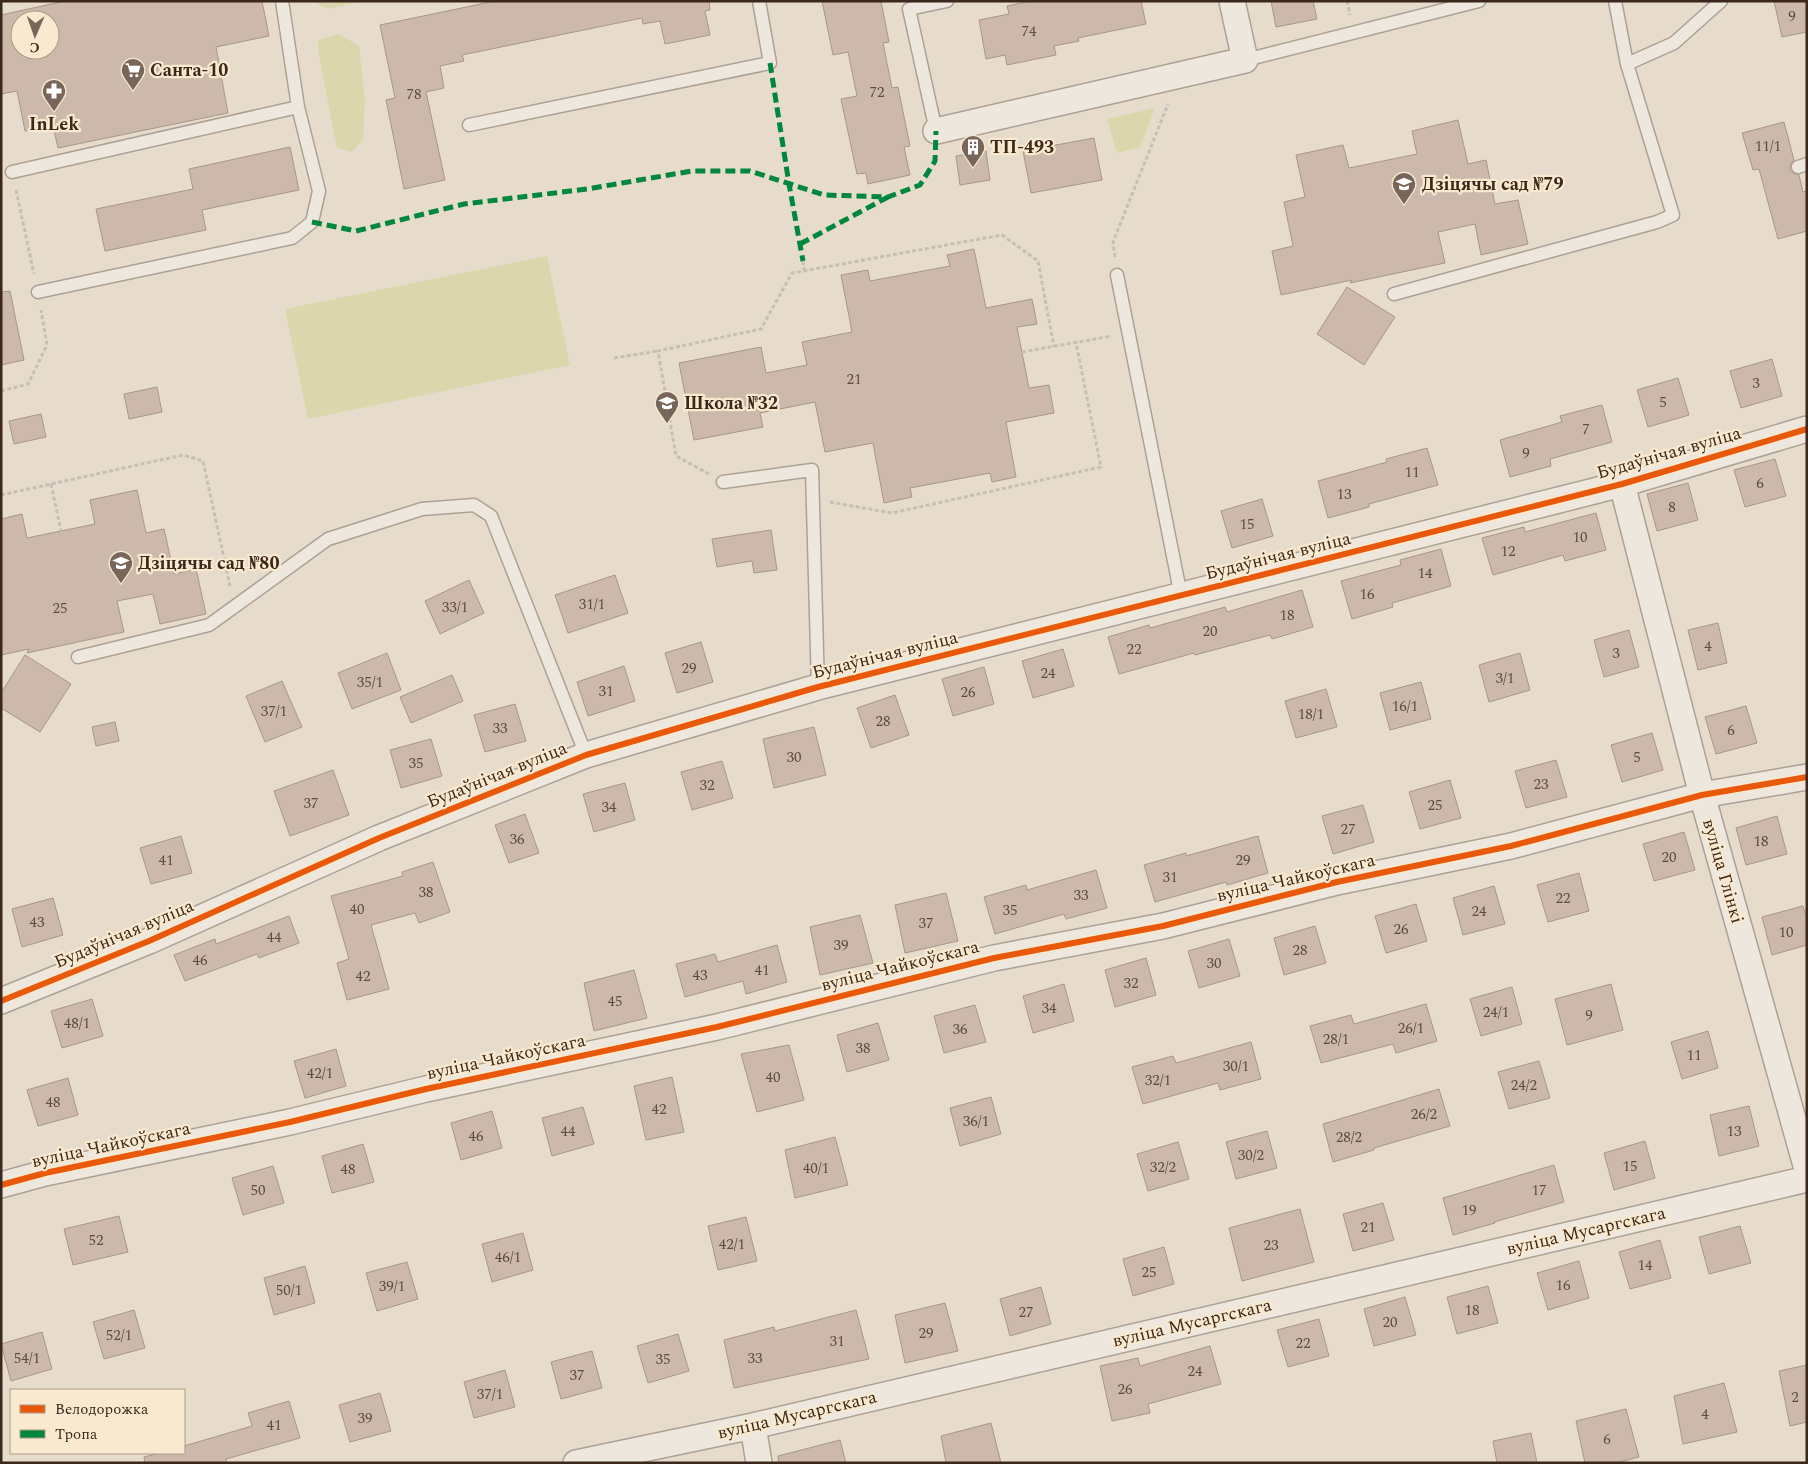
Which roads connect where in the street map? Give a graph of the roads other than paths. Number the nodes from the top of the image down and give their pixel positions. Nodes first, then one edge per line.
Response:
1 (282, 1) edge
2 (759, 1) edge
3 (947, 1) edge
4 (1232, 1) edge
5 (1479, 1) edge
6 (1615, 1) edge
7 (1722, 1) edge
8 (1245, 60) junction
9 (1627, 64) junction
10 (298, 107) junction
11 (469, 125) dead end
12 (936, 131) joint
13 (12, 172) dead end
14 (1117, 275) road end
15 (38, 292) dead end
16 (1394, 294) dead end
17 (1807, 428) edge
18 (724, 482) road end
19 (1622, 484) junction
20 (1181, 596) junction
21 (78, 657) dead end
22 (818, 687) junction
23 (586, 755) junction
24 (1807, 777) edge
25 (1702, 795) junction
26 (1, 1001) edge
27 (1807, 1169) edge
28 (1807, 1179) edge
29 (1, 1185) edge
30 (753, 1426) junction
31 (576, 1463) edge
32 (758, 1463) edge

1 - 10 lane
2 - 11 lane
3 - 12 lane
4 - 8 street
5 - 8 lane
6 - 9 lane
7 - 9 lane
8 - 12 street
9 - 16 lane
10 - 13 lane
10 - 15 lane
14 - 20 lane
17 - 19 street, Будаўнічая вуліца
18 - 22 lane
19 - 20 street, Будаўнічая вуліца
19 - 25 street, вуліца Глінкі
20 - 22 street, Будаўнічая вуліца
21 - 23 lane
22 - 23 street, Будаўнічая вуліца
23 - 26 street, Будаўнічая вуліца
24 - 25 street, вуліца Чайкоўскага
25 - 27 street, вуліца Глінкі
25 - 29 street, вуліца Чайкоўскага
28 - 30 street, вуліца Мусаргскага
30 - 31 street, вуліца Мусаргскага
30 - 32 street

